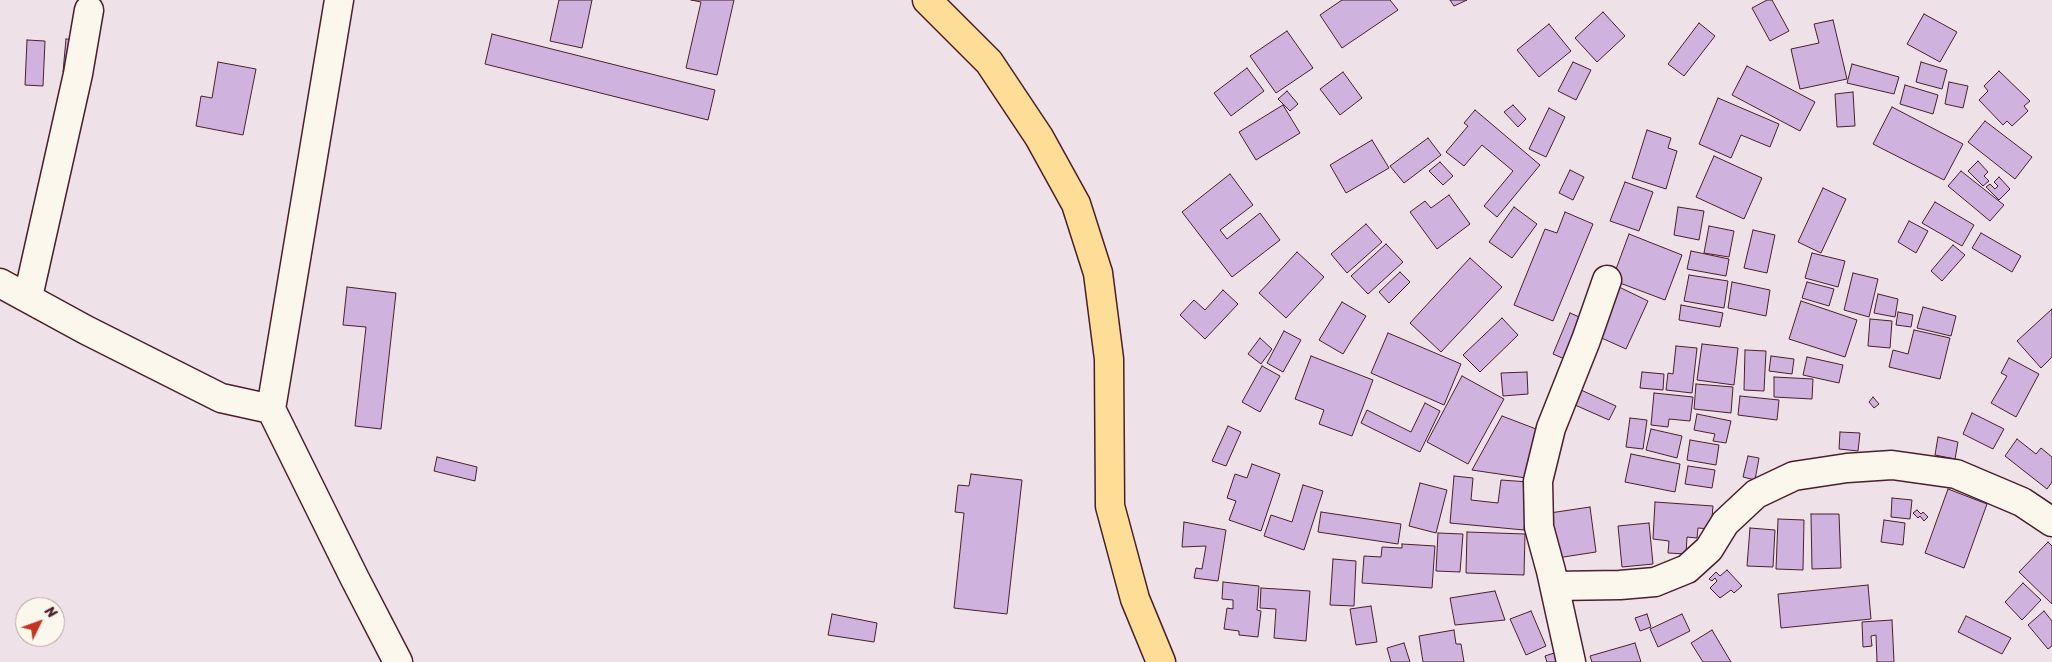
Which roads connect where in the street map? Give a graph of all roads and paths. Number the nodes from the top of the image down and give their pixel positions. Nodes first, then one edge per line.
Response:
1 (339, 0) edge
2 (928, 0) edge
3 (89, 10) dead end
4 (1607, 280) dead end
5 (0, 283) edge
6 (28, 297) junction
7 (271, 409) junction
8 (2052, 522) edge
9 (1555, 586) junction
10 (398, 662) edge
11 (1161, 662) edge
12 (1571, 662) edge

1 - 7 street
2 - 11 highway
3 - 6 street
4 - 9 street
5 - 6 street
6 - 7 street
7 - 10 street
8 - 9 street
9 - 12 street

